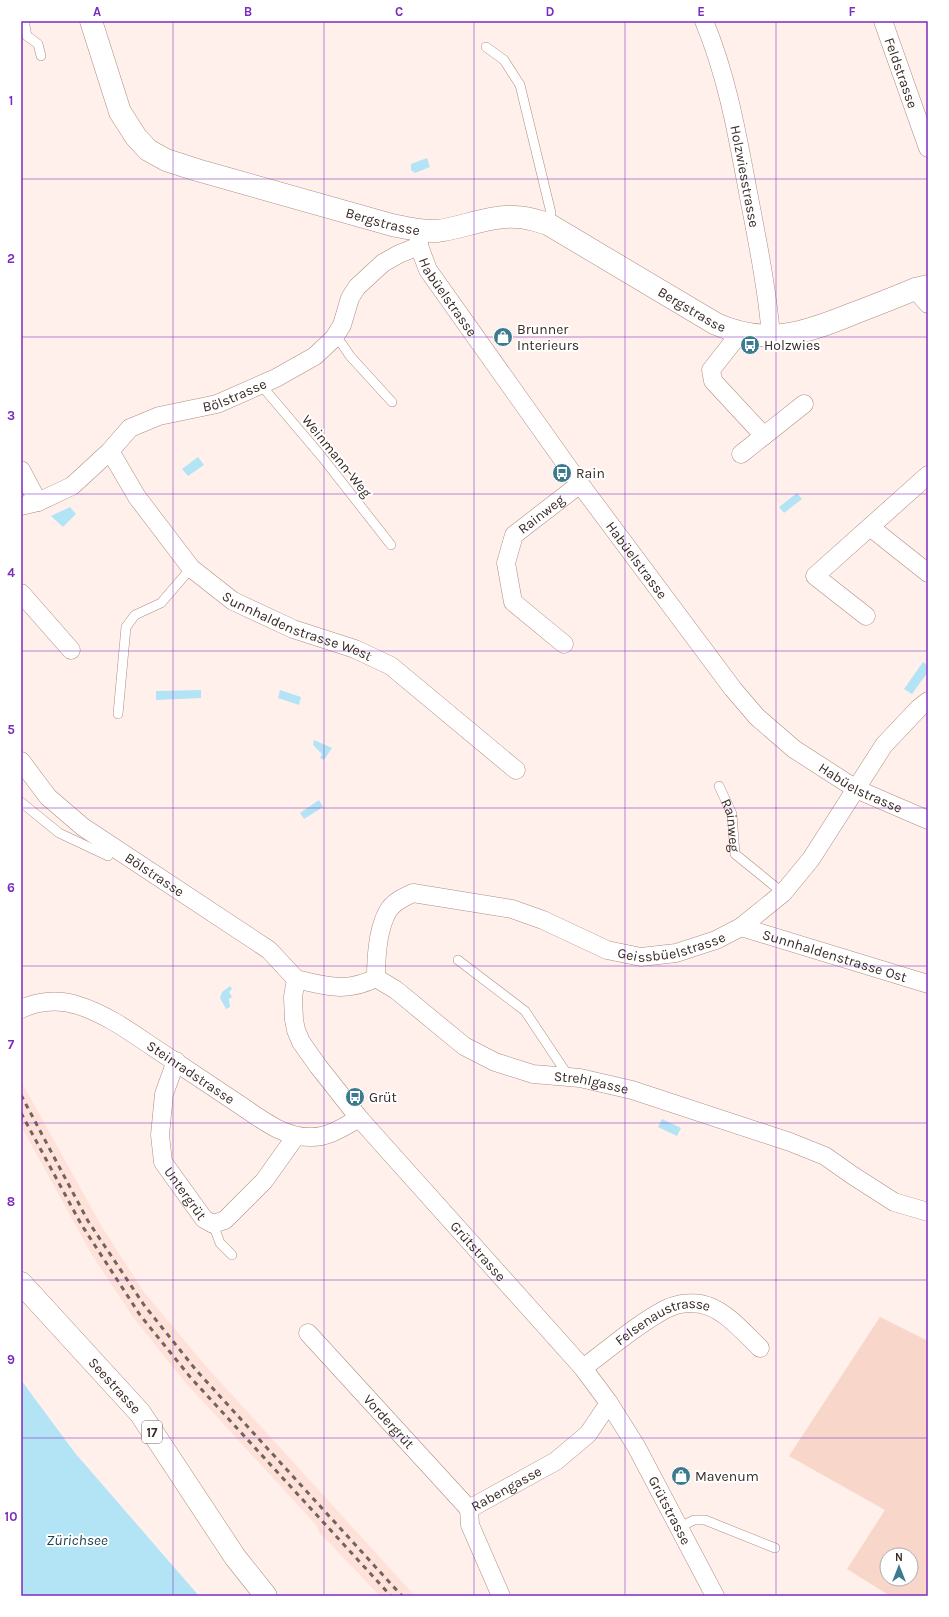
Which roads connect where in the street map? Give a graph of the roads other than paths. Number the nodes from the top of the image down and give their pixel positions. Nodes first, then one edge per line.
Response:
1 (24, 21) edge
2 (91, 21) edge
3 (704, 21) edge
4 (883, 21) edge
5 (486, 47) dead end
6 (41, 56) dead end
7 (928, 148) edge
8 (548, 224) junction
9 (419, 239) junction
10 (924, 293) edge
11 (740, 333) junction
12 (771, 336) junction
13 (334, 338) junction
14 (261, 385) junction
15 (392, 402) dead end
16 (804, 404) dead end
17 (764, 436) junction
18 (110, 451) junction
19 (741, 454) dead end
20 (21, 470) edge
21 (928, 475) edge
22 (580, 484) junction
23 (38, 502) junction
24 (21, 506) edge
25 (870, 527) junction
26 (390, 545) dead end
27 (191, 568) junction
28 (928, 573) edge
29 (21, 593) edge
30 (866, 616) dead end
31 (564, 644) dead end
32 (71, 650) dead end
33 (928, 701) edge
34 (118, 714) dead end
35 (21, 761) edge
36 (516, 770) dead end
37 (719, 786) dead end
38 (856, 788) junction
39 (21, 802) edge
40 (928, 820) edge
41 (113, 846) junction
42 (783, 893) junction
43 (741, 927) junction
44 (458, 960) dead end
45 (376, 978) junction
46 (296, 979) junction
47 (928, 984) edge
48 (21, 1009) edge
49 (176, 1062) junction
50 (569, 1077) junction
51 (359, 1118) junction
52 (296, 1136) junction
53 (928, 1212) edge
54 (213, 1224) junction
55 (232, 1255) dead end
56 (21, 1283) edge
57 (308, 1333) dead end
58 (760, 1348) dead end
59 (583, 1368) junction
60 (609, 1403) junction
61 (469, 1510) junction
62 (680, 1527) junction
63 (775, 1548) dead end
64 (266, 1596) edge
65 (501, 1596) edge
66 (715, 1596) edge

1 - 6 lane
2 - 9 street, Bergstrasse
3 - 12 street, Holzwiesstrasse
4 - 7 street, Feldstrasse
5 - 8 lane
8 - 9 street, Bergstrasse
8 - 11 street, Bergstrasse
9 - 13 street, Bölstrasse
9 - 22 street, Habüelstrasse
10 - 12 street, Bergstrasse
11 - 12 street, Bergstrasse
11 - 17 street, Bergstrasse
13 - 14 street, Bölstrasse
13 - 15 lane
14 - 18 street, Bölstrasse
14 - 26 lane, Weinmann-Weg
16 - 17 street
17 - 19 street
18 - 23 street, Bölstrasse
18 - 27 street, Sunnhaldenstrasse West
20 - 23 street
21 - 25 street
22 - 31 street, Rainweg
22 - 38 street, Habüelstrasse
23 - 24 street, Bölstrasse
25 - 28 street
25 - 30 street
27 - 34 lane
27 - 36 street, Sunnhaldenstrasse West
29 - 32 street
33 - 38 street, Geissbüelstrasse
35 - 41 street, Bölstrasse
37 - 42 lane, Rainweg
38 - 40 street, Habüelstrasse
38 - 42 street, Geissbüelstrasse
39 - 41 lane
41 - 46 street, Bölstrasse
42 - 43 street, Geissbüelstrasse
43 - 45 street, Geissbüelstrasse
43 - 47 street, Sunnhaldenstrasse Ost
44 - 50 lane
45 - 46 street
45 - 50 street, Strehlgasse
46 - 51 street, Grütstrasse
48 - 49 street, Steinradstrasse
49 - 52 street, Steinradstrasse
49 - 54 street, Untergrüt
50 - 53 street, Strehlgasse
51 - 52 street, Steinradstrasse
51 - 59 street, Grütstrasse
52 - 54 street, Untergrüt
54 - 55 lane
56 - 64 street, Seestrasse / 17
57 - 61 street, Vordergrüt
58 - 59 street, Felsenaustrasse
59 - 60 street, Grütstrasse
60 - 61 street, Rabengasse
60 - 62 street, Grütstrasse
61 - 65 street, Rabengasse
62 - 63 lane
62 - 66 street, Grütstrasse

